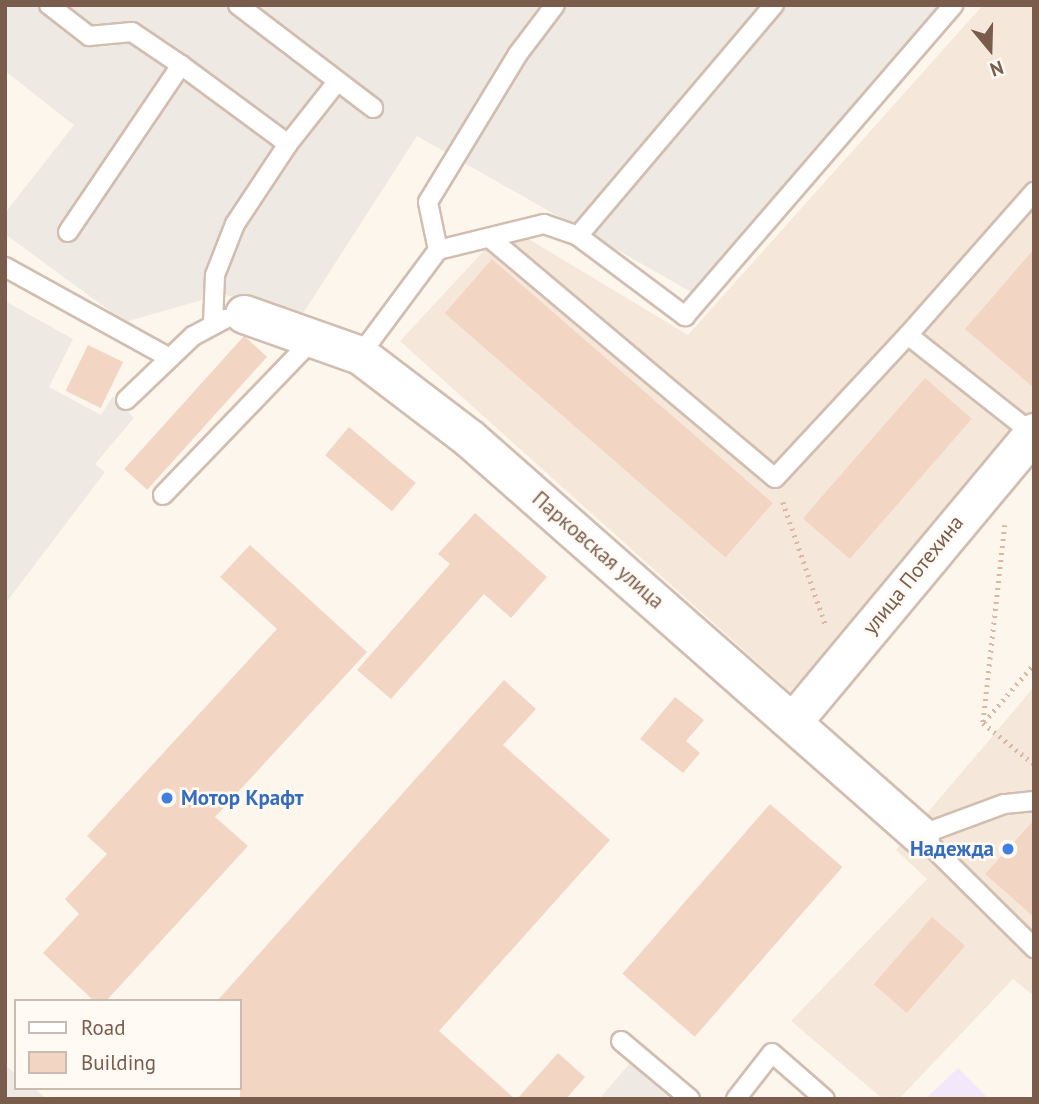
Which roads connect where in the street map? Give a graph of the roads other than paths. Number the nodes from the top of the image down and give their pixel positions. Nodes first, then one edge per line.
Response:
1 (49, 5) edge
2 (238, 5) edge
3 (555, 5) edge
4 (774, 5) edge
5 (953, 5) edge
6 (181, 65) junction
7 (337, 82) junction
8 (373, 108) dead end
9 (288, 144) junction
10 (1034, 192) edge
11 (68, 232) dead end
12 (578, 236) junction
13 (491, 239) junction
14 (438, 250) junction
15 (5, 267) edge
16 (229, 318) junction
17 (316, 335) junction
18 (908, 335) junction
19 (360, 355) junction
20 (170, 358) junction
21 (126, 400) dead end
22 (1033, 433) edge
23 (163, 495) dead end
24 (794, 720) junction
25 (1034, 801) edge
26 (920, 835) junction
27 (1034, 948) edge
28 (621, 1041) dead end
29 (690, 1099) edge
30 (736, 1099) edge
31 (825, 1099) edge

1 - 6 lane
2 - 7 lane
3 - 14 lane
4 - 12 lane
5 - 12 lane
6 - 9 lane
6 - 11 lane
7 - 8 lane
7 - 9 lane
9 - 16 lane
10 - 18 lane
12 - 13 lane
13 - 14 lane
13 - 18 lane
14 - 19 lane
15 - 20 lane
16 - 17 street, Парковская улица
16 - 20 lane
17 - 19 street, Парковская улица
17 - 23 lane
18 - 22 lane
19 - 24 street, Парковская улица
20 - 21 lane
22 - 24 street, улица Потехина
24 - 26 street, Парковская улица
25 - 26 lane
26 - 27 lane
28 - 29 lane
30 - 31 lane

